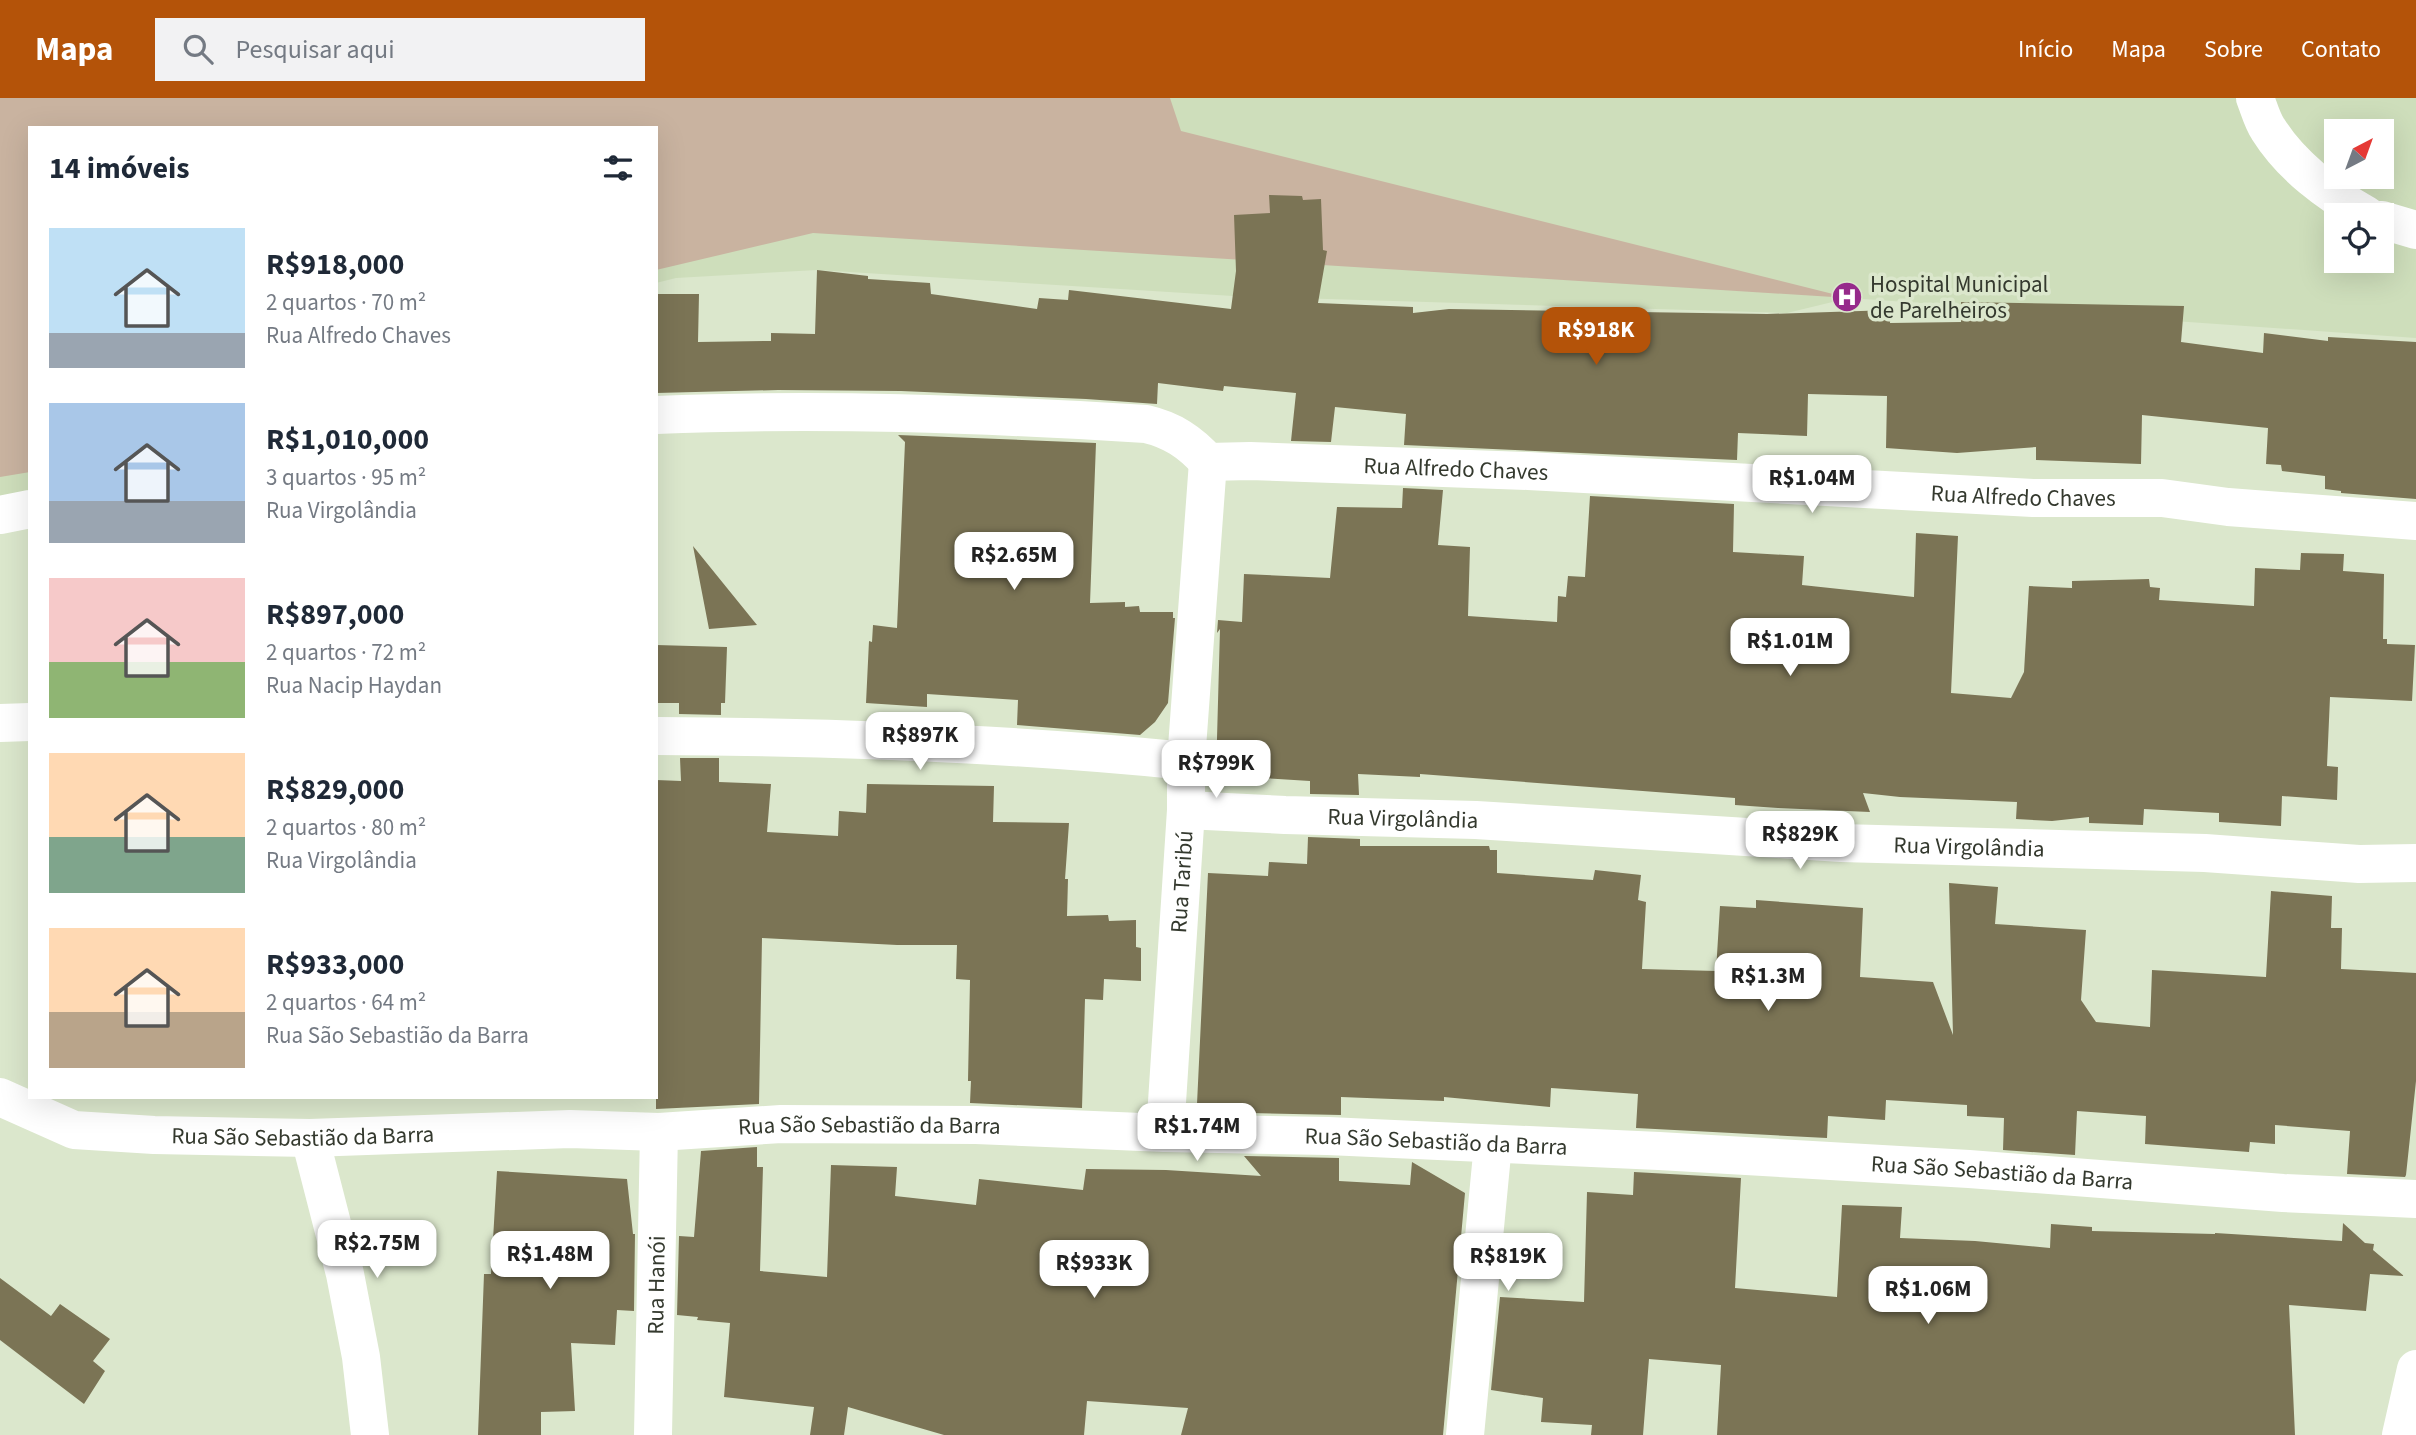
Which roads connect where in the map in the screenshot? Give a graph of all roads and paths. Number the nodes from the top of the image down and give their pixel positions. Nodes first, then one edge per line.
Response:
1 (2255, 98) edge
2 (2345, 203) edge
3 (2394, 224) edge
4 (2416, 230) edge
5 (658, 415) edge
6 (1208, 462) junction
7 (28, 509) edge
8 (0, 515) edge
9 (2416, 521) edge
10 (28, 722) edge
11 (0, 723) edge
12 (658, 736) edge
13 (1186, 761) junction
14 (1186, 810) junction
15 (2416, 863) edge
16 (0, 1097) edge
17 (659, 1132) junction
18 (1165, 1133) junction
19 (310, 1138) junction
20 (1493, 1144) junction
21 (2416, 1199) edge
22 (2416, 1368) edge
23 (370, 1435) edge
24 (653, 1435) edge
25 (1465, 1435) edge
26 (2401, 1435) edge

1 - 2 street
3 - 4 street
5 - 6 street
6 - 9 street, Rua Alfredo Chaves
6 - 13 street, Rua Taribú
7 - 8 street
10 - 11 street
12 - 13 street
13 - 14 street, Rua Taribú
14 - 15 street, Rua Virgolândia
14 - 18 street, Rua Taribú
16 - 19 street, Rua São Sebastião da Barra
17 - 18 street, Rua São Sebastião da Barra
17 - 19 street, Rua São Sebastião da Barra
17 - 24 street, Rua Hanói
18 - 20 street, Rua São Sebastião da Barra
19 - 23 street
20 - 21 street, Rua São Sebastião da Barra
20 - 25 street
22 - 26 street

